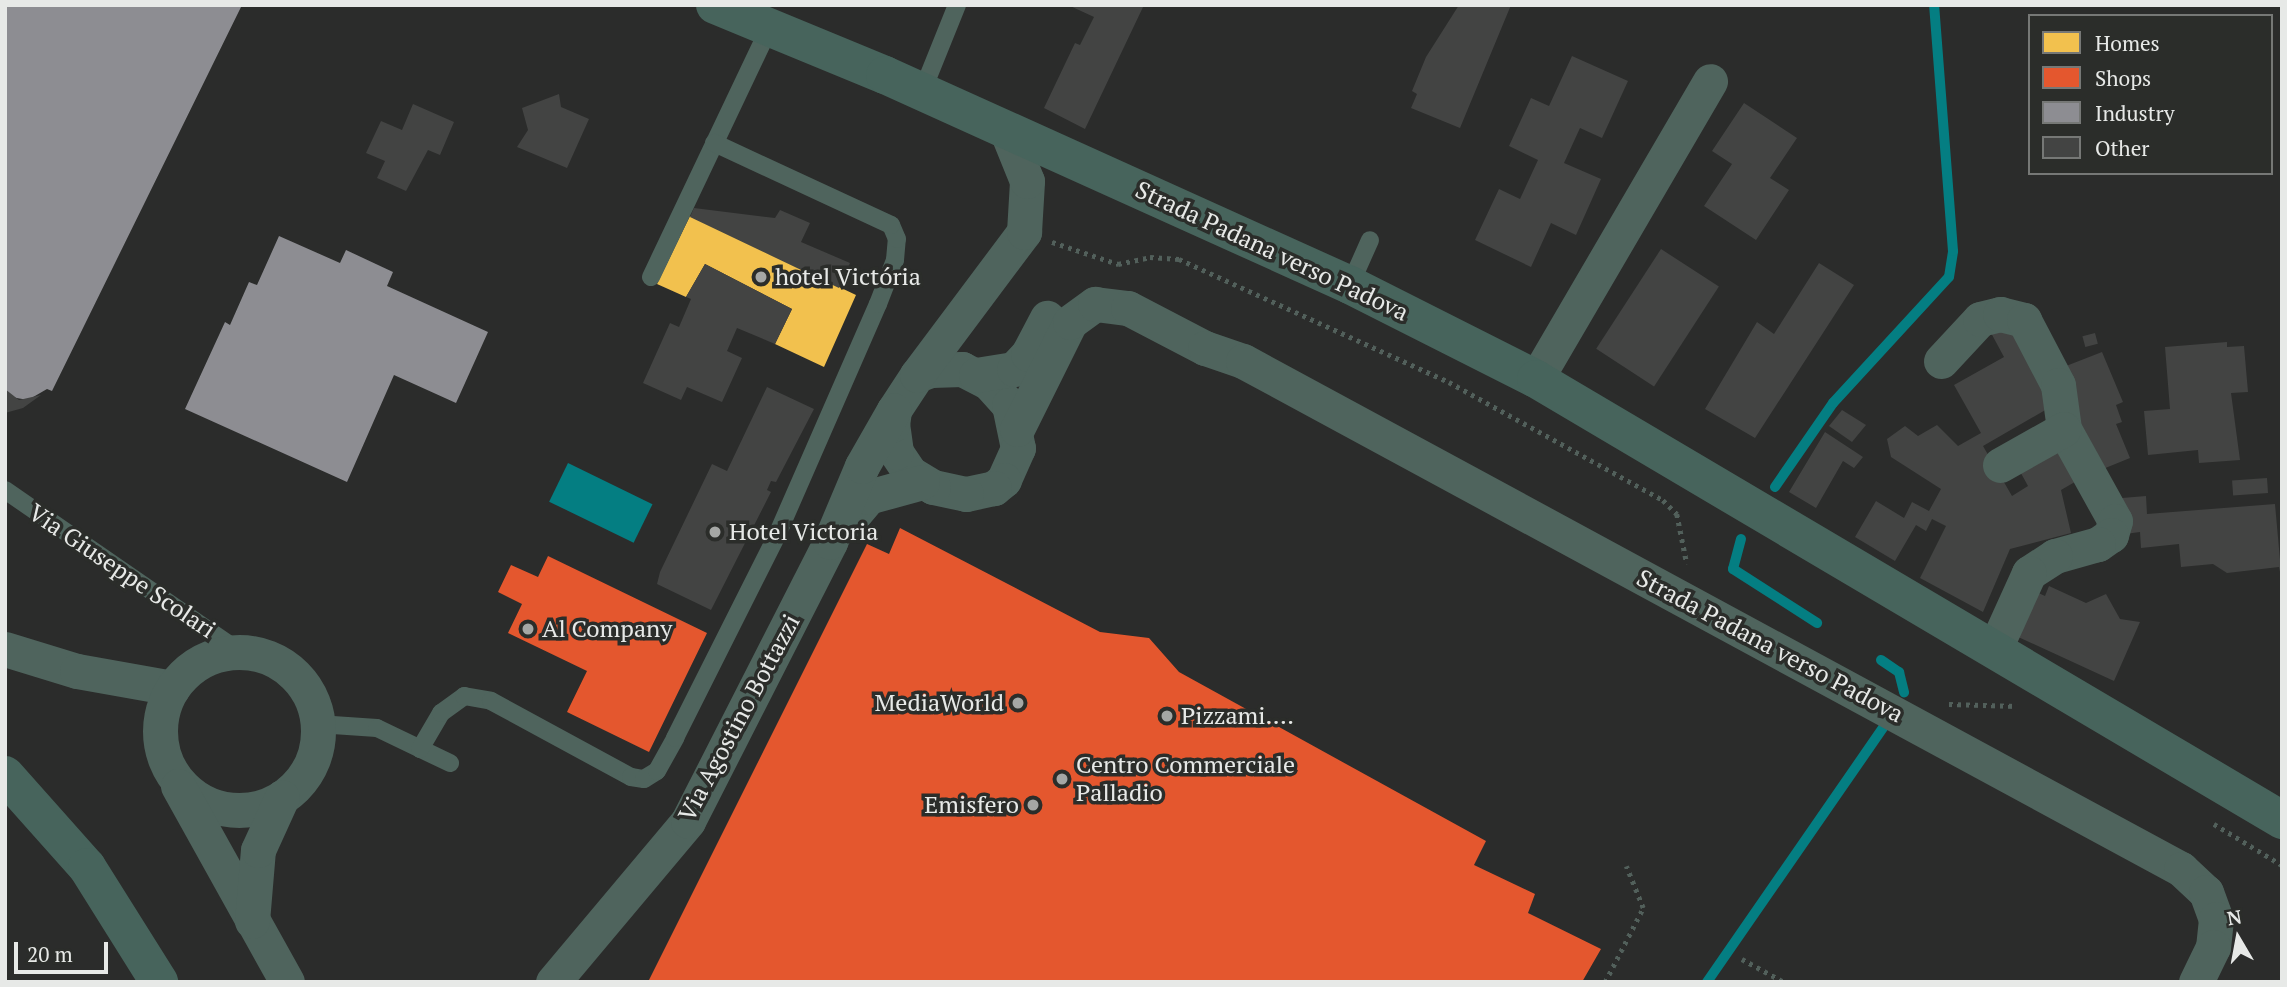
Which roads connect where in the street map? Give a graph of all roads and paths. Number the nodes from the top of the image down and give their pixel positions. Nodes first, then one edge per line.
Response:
1 (715, 5) edge
2 (957, 5) edge
3 (769, 29) junction
4 (1710, 81) dead end
5 (922, 92) junction
6 (1006, 129) junction
7 (714, 143) junction
8 (1041, 238) dead end
9 (1370, 240) dead end
10 (651, 277) dead end
11 (1350, 285) junction
12 (1244, 361) junction
13 (1941, 361) dead end
14 (976, 374) junction
15 (917, 375) junction
16 (1536, 379) junction
17 (894, 410) junction
18 (1017, 429) junction
19 (2064, 429) junction
20 (2000, 465) dead end
21 (922, 482) junction
22 (5, 490) edge
23 (830, 542) junction
24 (1690, 574) dead end
25 (5, 649) edge
26 (1995, 649) junction
27 (238, 652) junction
28 (172, 688) junction
29 (1936, 704) dead end
30 (2027, 713) dead end
31 (318, 724) junction
32 (420, 748) junction
33 (450, 764) dead end
34 (171, 772) junction
35 (5, 775) edge
36 (282, 797) junction
37 (2282, 820) edge
38 (2212, 823) dead end
39 (2282, 864) edge
40 (1626, 866) dead end
41 (252, 921) junction
42 (1742, 959) dead end
43 (159, 982) edge
44 (288, 982) edge
45 (553, 982) edge
46 (1605, 982) edge
47 (1784, 982) edge
48 (2196, 982) edge

1 - 3 main road, Strada Padana verso Padova
2 - 5 lane
3 - 5 main road, Strada Padana verso Padova
3 - 7 lane
4 - 16 street
5 - 6 main road, Strada Padana verso Padova
6 - 11 main road, Strada Padana verso Padova
6 - 15 street
7 - 10 lane
7 - 32 lane
8 - 24 path
9 - 11 lane
11 - 16 main road, Strada Padana verso Padova
12 - 14 street, Strada Padana verso Padova
12 - 18 street, Strada Padana verso Padova
12 - 48 street, Strada Padana verso Padova
13 - 19 street
14 - 15 street, Strada Padana verso Padova
14 - 18 street
15 - 17 street
16 - 26 main road, Strada Padana verso Padova
17 - 21 street
17 - 23 street, Via Agostino Bottazzi
18 - 21 street, Strada Padana verso Padova
19 - 20 street
19 - 26 street
21 - 23 street, Via Agostino Bottazzi
22 - 27 lane, Via Giuseppe Scolari
23 - 45 street, Via Agostino Bottazzi
25 - 28 street
26 - 37 main road, Strada Padana verso Padova
27 - 28 street, Via Giuseppe Scolari
27 - 31 street, Via Giuseppe Scolari
28 - 34 street, Via Giuseppe Scolari
29 - 30 path
31 - 32 lane
31 - 36 street
32 - 33 lane
34 - 36 street
34 - 41 street, Via Giuseppe Scolari
35 - 43 main road
36 - 41 street
38 - 39 path
40 - 46 path
41 - 44 street, Via Giuseppe Scolari
42 - 47 path

